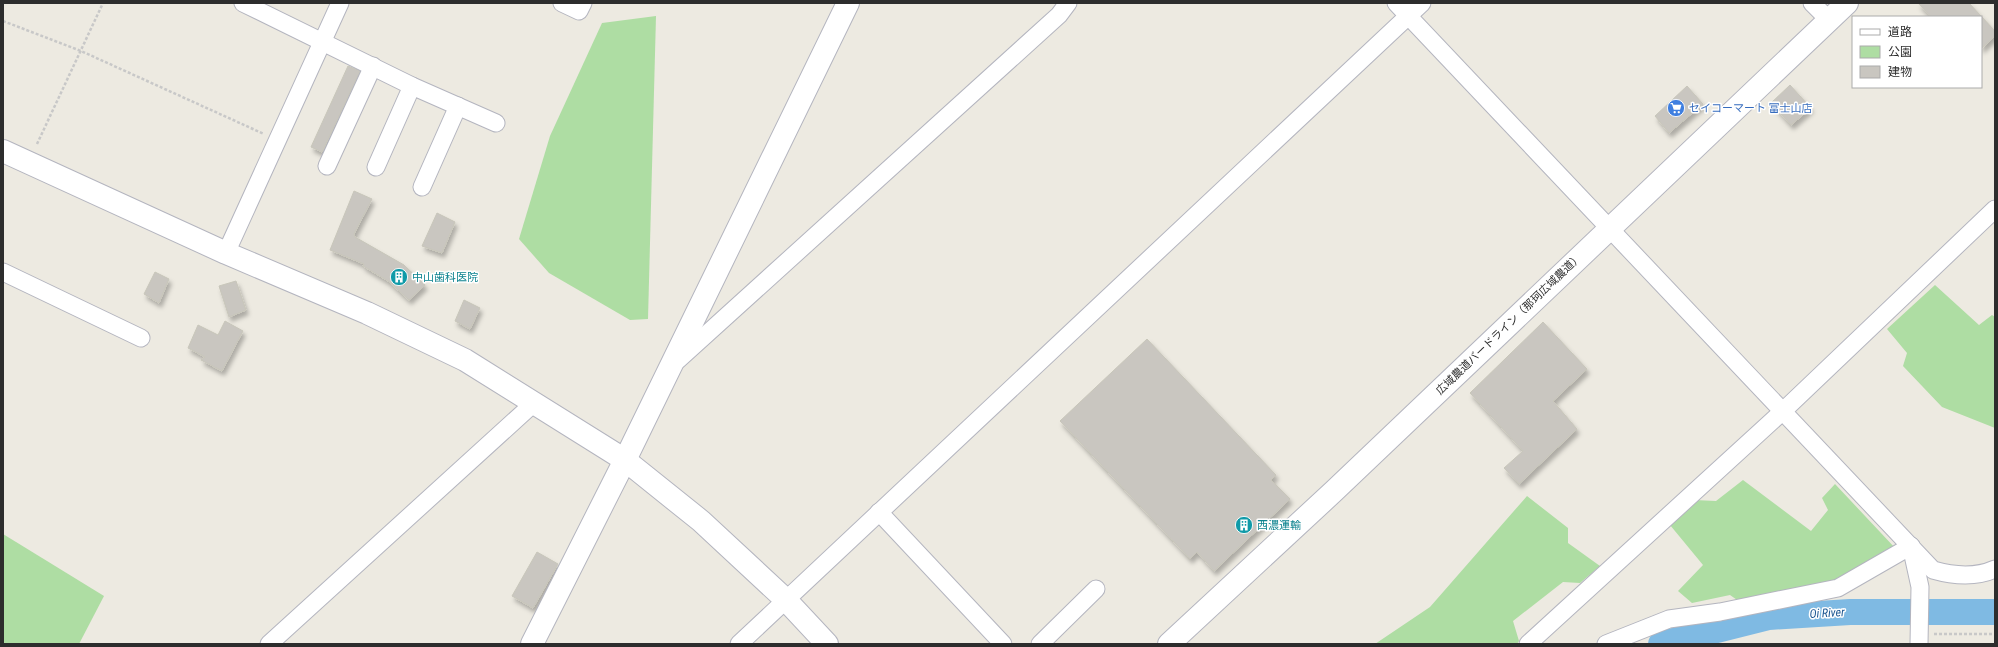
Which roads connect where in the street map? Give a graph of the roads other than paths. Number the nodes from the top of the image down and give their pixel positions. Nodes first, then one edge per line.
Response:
1 (242, 3) edge
2 (340, 3) edge
3 (562, 3) edge
4 (583, 3) edge
5 (848, 3) edge
6 (1068, 3) edge
7 (1396, 3) edge
8 (1422, 3) edge
9 (1812, 3) edge
10 (1847, 3) edge
11 (1408, 16) junction
12 (1829, 20) junction
13 (323, 41) junction
14 (373, 66) junction
15 (412, 86) junction
16 (458, 106) junction
17 (496, 123) dead end
18 (3, 151) edge
19 (327, 166) dead end
20 (376, 167) dead end
21 (422, 187) dead end
22 (1995, 209) edge
23 (1609, 229) junction
24 (226, 253) junction
25 (3, 272) edge
26 (141, 338) dead end
27 (666, 375) junction
28 (534, 403) junction
29 (1783, 411) junction
30 (625, 460) junction
31 (879, 512) junction
32 (1911, 546) junction
33 (1995, 569) edge
34 (1096, 589) dead end
35 (785, 599) junction
36 (1919, 639) edge
37 (269, 644) edge
38 (532, 644) edge
39 (738, 644) edge
40 (827, 644) edge
41 (1003, 644) edge
42 (1040, 644) edge
43 (1169, 644) edge
44 (1528, 644) edge
45 (1606, 644) edge

1 - 13 street
2 - 13 street
3 - 4 street
5 - 27 street
6 - 27 street
7 - 11 street
8 - 11 street
9 - 12 street
10 - 12 street, 広域農道バードライン（那珂広域農道）
11 - 23 street
11 - 31 street
12 - 23 street, 広域農道バードライン（那珂広域農道）
13 - 14 street
13 - 24 street
14 - 15 street
14 - 19 street
15 - 16 street
15 - 20 street
16 - 17 street
16 - 21 street
18 - 24 street
22 - 29 street
23 - 29 street
23 - 43 street, 広域農道バードライン（那珂広域農道）
24 - 28 street
25 - 26 street
27 - 30 street
28 - 30 street
28 - 37 street
29 - 32 street
29 - 44 street
30 - 35 street
30 - 38 street
31 - 35 street
31 - 41 street
32 - 33 street
32 - 36 street
32 - 45 street
34 - 42 street
35 - 39 street
35 - 40 street

